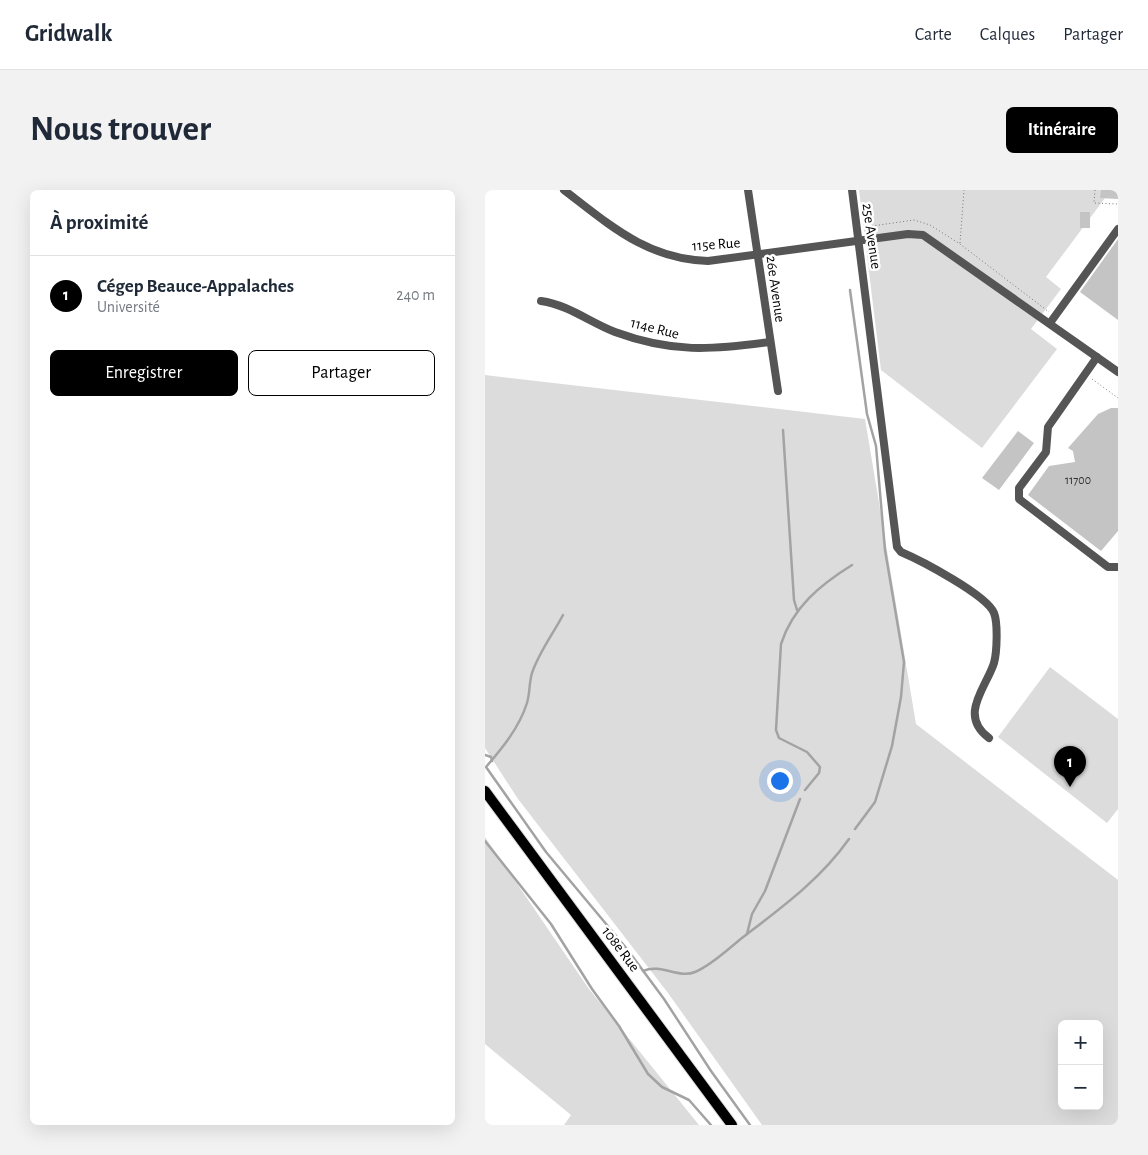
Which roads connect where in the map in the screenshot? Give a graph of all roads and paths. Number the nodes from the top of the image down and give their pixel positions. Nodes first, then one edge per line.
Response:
1 (564, 190) edge
2 (748, 190) edge
3 (852, 190) edge
4 (963, 190) edge
5 (1095, 190) edge
6 (1118, 204) edge
7 (1118, 229) edge
8 (859, 240) junction
9 (960, 244) dead end
10 (758, 255) junction
11 (541, 300) dead end
12 (1050, 323) junction
13 (770, 342) junction
14 (1097, 357) junction
15 (1118, 372) edge
16 (1085, 374) junction
17 (778, 392) dead end
18 (1118, 398) edge
19 (1118, 567) edge
20 (989, 738) dead end
21 (485, 792) edge
22 (732, 1125) edge

1 - 10 street, 115e Rue
2 - 10 street, 26e Avenue
3 - 8 street, 25e Avenue
4 - 9 path
5 - 6 path
7 - 12 street
8 - 10 street, 115e Rue
8 - 12 street, 115e Rue
8 - 20 street, 25e Avenue
10 - 13 street, 26e Avenue
11 - 13 street, 114e Rue
12 - 14 street, 115e Rue
13 - 17 street, 26e Avenue
14 - 15 street, 115e Rue
14 - 16 street
16 - 18 path
16 - 19 street
21 - 22 main road, 108e Rue

